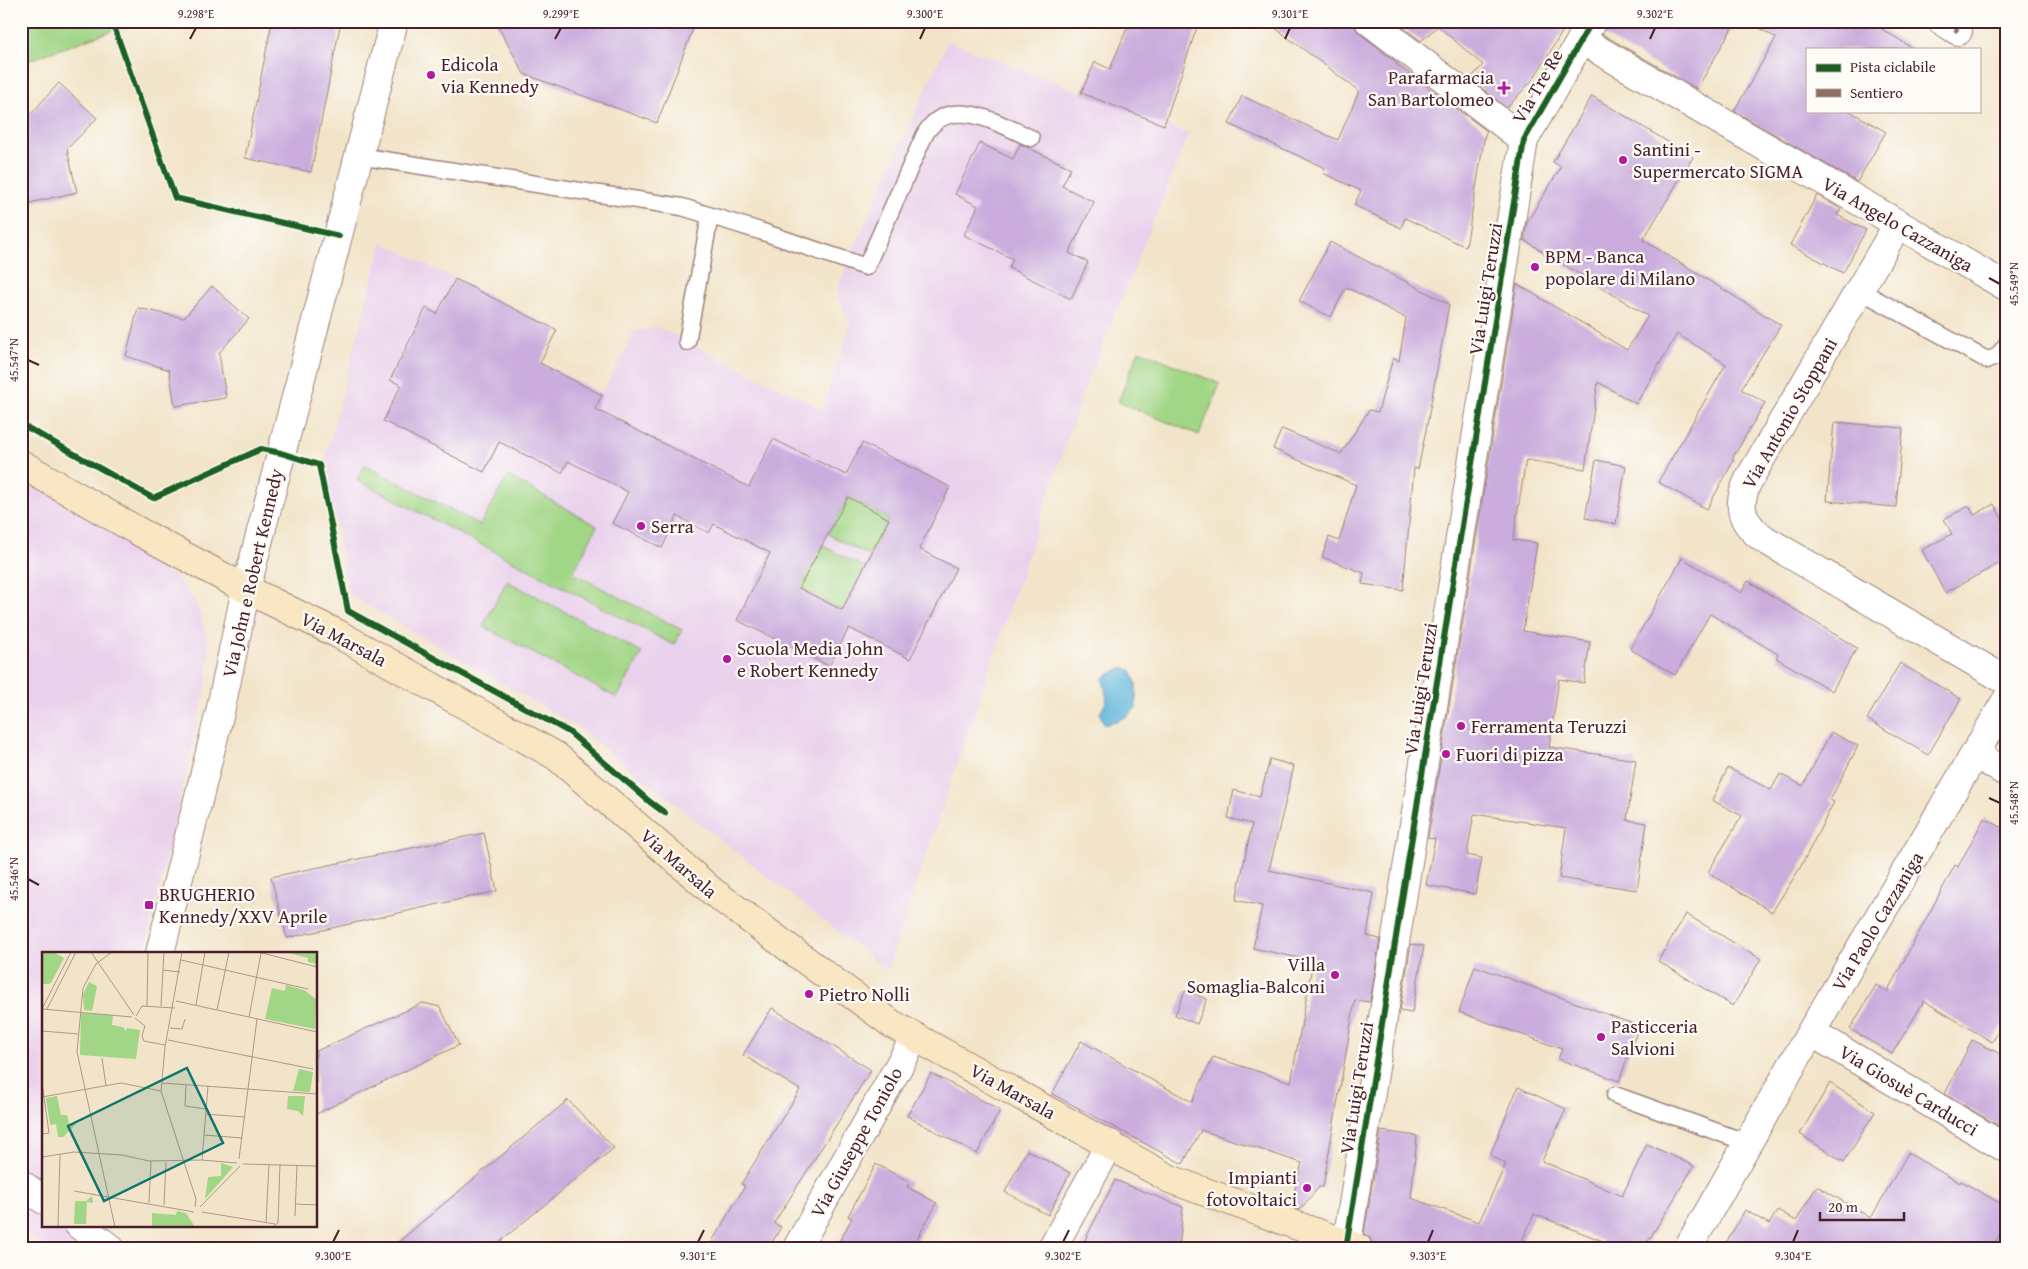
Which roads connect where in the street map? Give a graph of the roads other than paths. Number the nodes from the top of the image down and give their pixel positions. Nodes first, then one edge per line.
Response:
1 (394, 21) edge
2 (1369, 21) edge
3 (1587, 31) edge
4 (1031, 138) dead end
5 (1524, 140) junction
6 (359, 156) junction
7 (710, 216) junction
8 (1898, 224) junction
9 (2007, 287) edge
10 (1859, 290) junction
11 (687, 342) dead end
12 (2007, 344) edge
13 (21, 464) edge
14 (246, 589) junction
15 (2007, 681) edge
16 (2007, 699) edge
17 (1975, 754) junction
18 (2007, 773) edge
19 (160, 952) edge
20 (1811, 1032) junction
21 (915, 1037) junction
22 (1615, 1095) dead end
23 (1748, 1142) junction
24 (1110, 1144) junction
25 (2007, 1148) edge
26 (21, 1184) edge
27 (42, 1199) edge
28 (85, 1232) edge
29 (1350, 1246) edge
30 (110, 1248) edge
31 (797, 1248) edge
32 (1052, 1248) edge
33 (1688, 1248) edge

1 - 6 street, Via John e Robert Kennedy
2 - 5 street
3 - 5 street, Via Tre Re
3 - 8 street, Via Angelo Cazzaniga
4 - 7 lane
5 - 29 street, Via Luigi Teruzzi
6 - 7 lane
6 - 14 street, Via John e Robert Kennedy
7 - 11 lane
8 - 9 street, Via Angelo Cazzaniga
8 - 10 street, Via Antonio Stoppani
10 - 12 lane
10 - 15 street, Via Antonio Stoppani
13 - 14 main road, Via Marsala
14 - 19 street, Via John e Robert Kennedy
14 - 21 main road, Via Marsala
16 - 17 street, Via Paolo Cazzaniga
17 - 18 street
17 - 20 street, Via Paolo Cazzaniga
20 - 23 street, Via Paolo Cazzaniga
20 - 25 street, Via Giosuè Carducci
21 - 24 main road, Via Marsala
21 - 31 street, Via Giuseppe Toniolo
22 - 23 lane
23 - 33 street, Via Paolo Cazzaniga
24 - 29 main road, Via Marsala
24 - 32 street
26 - 27 street
28 - 30 street

